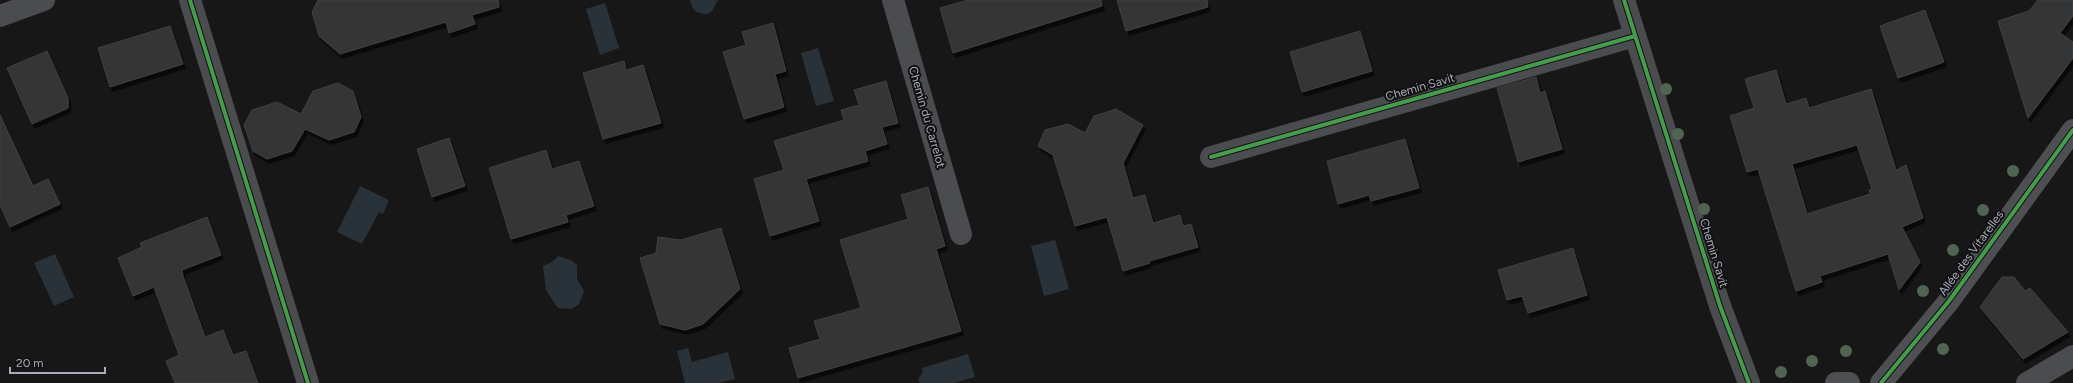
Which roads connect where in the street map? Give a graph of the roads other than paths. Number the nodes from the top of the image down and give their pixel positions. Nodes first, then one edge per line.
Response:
1 (44, 0) edge
2 (190, 0) edge
3 (893, 0) edge
4 (1624, 0) edge
5 (0, 16) edge
6 (1635, 36) junction
7 (2073, 130) edge
8 (1211, 157) dead end
9 (961, 234) dead end
10 (2073, 356) edge
11 (308, 383) edge
12 (1749, 383) edge
13 (1836, 383) edge
14 (1849, 383) edge
15 (1881, 383) edge
16 (2027, 383) edge

1 - 5 street
2 - 11 street
3 - 9 street, Chemin du Carrelot
4 - 6 street, Chemin Savit
6 - 8 street, Chemin Savit
6 - 12 street, Chemin Savit
7 - 15 main road, Allée des Vitarelles
10 - 16 street
13 - 14 main road

